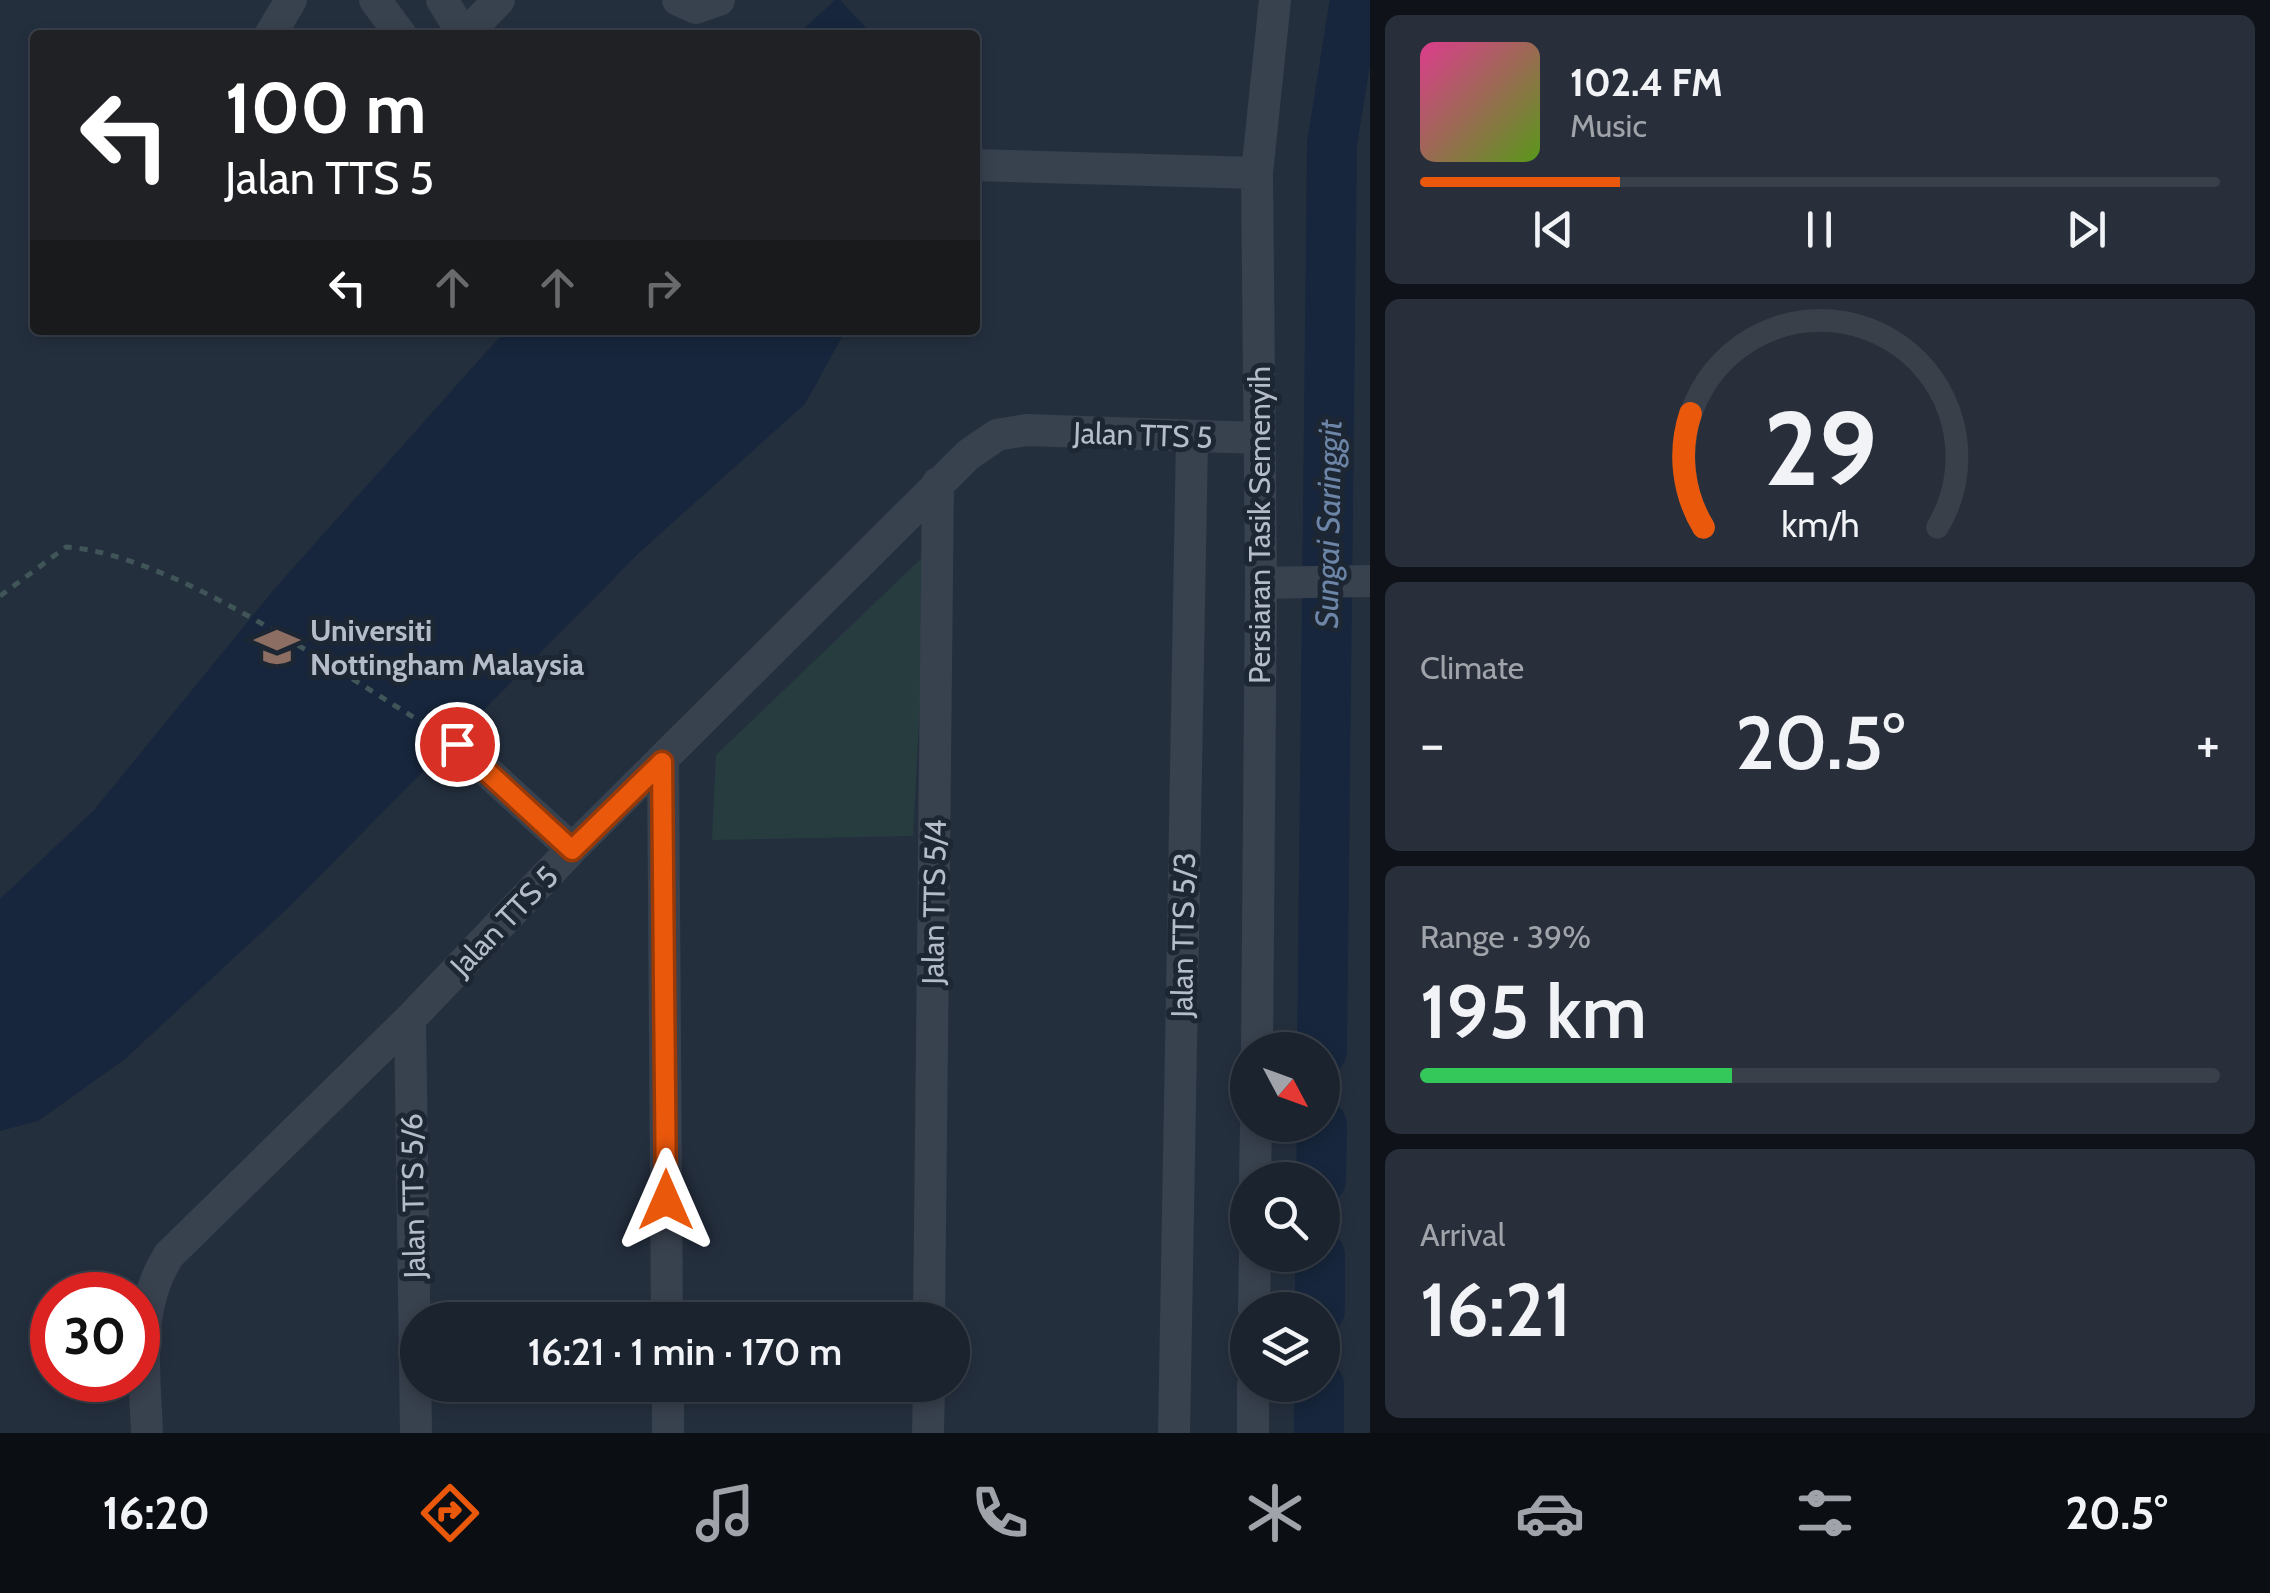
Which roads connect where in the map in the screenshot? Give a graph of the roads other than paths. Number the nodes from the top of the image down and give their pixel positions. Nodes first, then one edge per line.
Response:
1 (291, 0) edge
2 (375, 0) edge
3 (442, 0) edge
4 (499, 0) edge
5 (678, 0) edge
6 (718, 0) edge
7 (1275, 0) edge
8 (273, 30) edge
9 (397, 30) edge
10 (462, 30) edge
11 (470, 30) edge
12 (980, 165) edge
13 (1257, 173) junction
14 (1192, 438) junction
15 (1259, 438) junction
16 (938, 483) junction
17 (1364, 581) edge
18 (1261, 583) junction
19 (457, 744) road end
20 (662, 762) junction
21 (572, 850) junction
22 (410, 1019) junction
23 (1257, 1032) edge
24 (667, 1302) edge
25 (930, 1302) edge
26 (668, 1402) edge
27 (929, 1402) edge
28 (1253, 1402) edge
29 (147, 1433) edge
30 (416, 1433) edge
31 (668, 1433) edge
32 (928, 1433) edge
33 (1174, 1433) edge
34 (1253, 1433) edge

1 - 8 street
2 - 9 street
3 - 10 street
4 - 11 street
5 - 6 street
7 - 13 street, Persiaran Tasik Semenyih
12 - 13 street
13 - 15 street, Persiaran Tasik Semenyih
14 - 15 street, Jalan TTS 5
14 - 16 street, Jalan TTS 5
14 - 33 street, Jalan TTS 5/3
15 - 18 street, Persiaran Tasik Semenyih
16 - 20 street, Jalan TTS 5
16 - 25 street, Jalan TTS 5/4
17 - 18 street
18 - 23 street, Persiaran Tasik Semenyih
19 - 21 street
20 - 21 street, Jalan TTS 5
20 - 24 street
21 - 22 street, Jalan TTS 5
22 - 29 street, Jalan TTS 5
22 - 30 street, Jalan TTS 5/6
26 - 31 street
27 - 32 street
28 - 34 street

